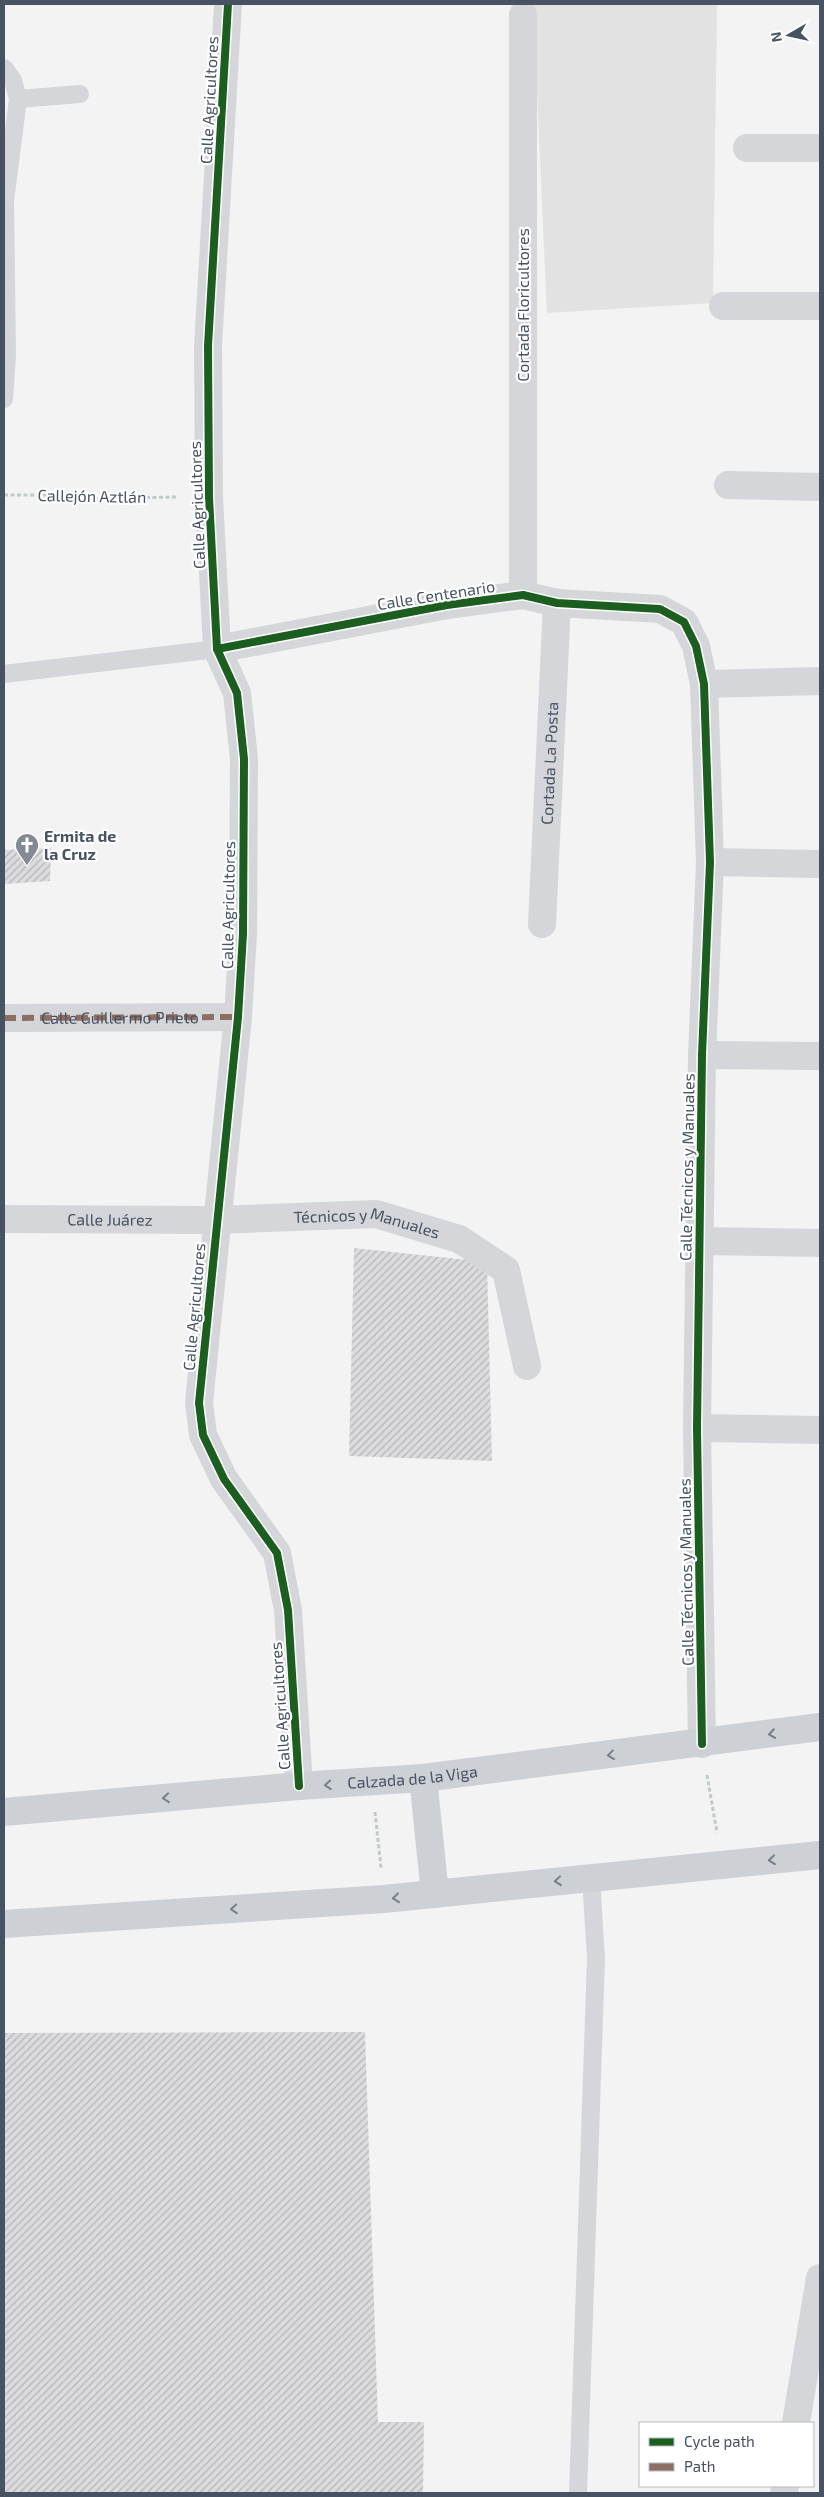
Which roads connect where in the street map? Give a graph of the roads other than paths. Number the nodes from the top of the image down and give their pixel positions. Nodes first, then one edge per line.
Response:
1 (228, 4) edge
2 (523, 15) dead end
3 (4, 68) edge
4 (80, 94) dead end
5 (18, 99) junction
6 (747, 148) dead end
7 (820, 148) edge
8 (5, 186) edge
9 (723, 306) dead end
10 (820, 306) edge
11 (4, 399) edge
12 (728, 485) dead end
13 (820, 487) edge
14 (522, 595) junction
15 (557, 603) junction
16 (660, 609) joint
17 (217, 649) junction
18 (4, 674) edge
19 (820, 681) edge
20 (704, 684) junction
21 (710, 862) junction
22 (820, 864) edge
23 (542, 924) dead end
24 (238, 1017) junction
25 (4, 1018) edge
26 (702, 1056) junction
27 (820, 1056) edge
28 (4, 1219) edge
29 (216, 1220) junction
30 (700, 1241) junction
31 (820, 1243) edge
32 (527, 1366) dead end
33 (697, 1428) junction
34 (820, 1430) edge
35 (820, 1727) edge
36 (702, 1744) junction
37 (423, 1778) junction
38 (299, 1786) junction
39 (4, 1812) edge
40 (820, 1855) edge
41 (591, 1878) junction
42 (435, 1894) junction
43 (4, 1924) edge
44 (820, 2278) edge
45 (796, 2422) edge
46 (578, 2493) edge

1 - 17 street, Calle Agricultores
2 - 14 street, Cortada Floricultores
3 - 5 lane
4 - 5 lane
5 - 8 lane
6 - 7 street
8 - 11 lane
9 - 10 street
12 - 13 street
14 - 15 street, Calle Centenario
14 - 17 street, Calle Centenario
15 - 16 street, Calle Centenario
15 - 23 street, Cortada La Posta
16 - 20 street, Calle Técnicos y Manuales
17 - 18 lane, Calle Centenario
17 - 24 street, Calle Agricultores
19 - 20 street
20 - 21 street, Calle Técnicos y Manuales
21 - 22 street
21 - 26 street, Calle Técnicos y Manuales
24 - 25 street, Calle Guillermo Prieto
24 - 29 street, Calle Agricultores
26 - 27 street
26 - 30 street, Calle Técnicos y Manuales
28 - 29 street, Calle Juárez
29 - 32 street, Técnicos y Manuales
29 - 38 street, Calle Agricultores
30 - 31 street
30 - 33 street, Calle Técnicos y Manuales
33 - 34 street
33 - 36 street, Calle Técnicos y Manuales
35 -> 36 main road, Calzada de la Viga
36 -> 37 main road, Calzada de la Viga
37 -> 38 main road, Calzada de la Viga
37 - 42 main road
38 -> 39 main road, Calzada de la Viga
40 -> 41 main road
41 -> 42 main road
41 - 46 lane
42 -> 43 main road
44 - 45 street

